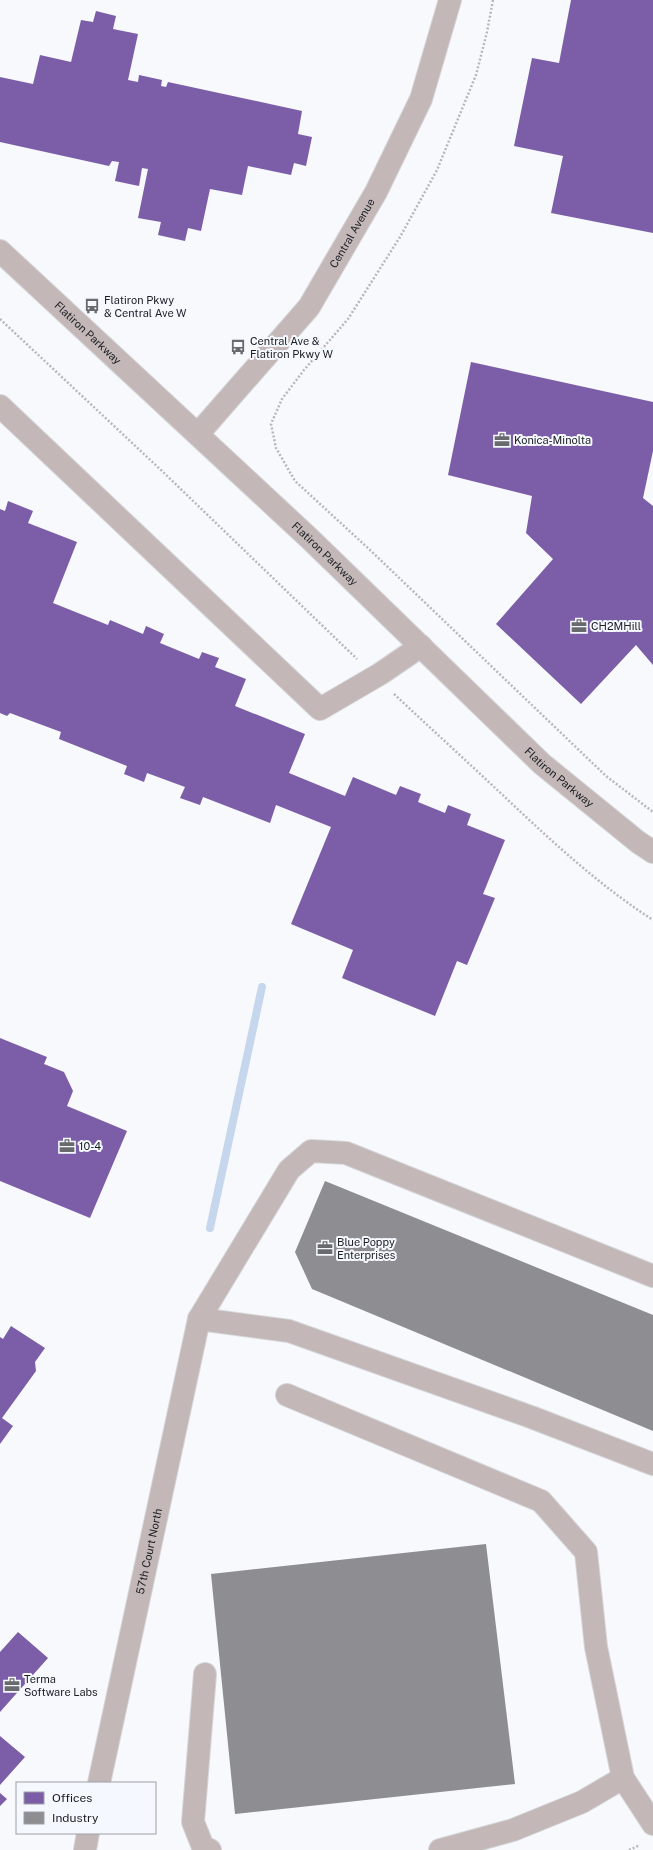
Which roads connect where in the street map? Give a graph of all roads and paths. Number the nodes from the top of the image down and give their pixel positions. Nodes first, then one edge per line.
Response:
1 (450, 0) edge
2 (493, 0) edge
3 (0, 251) edge
4 (0, 319) edge
5 (0, 406) edge
6 (198, 434) junction
7 (421, 646) junction
8 (375, 677) junction
9 (653, 812) edge
10 (653, 852) edge
11 (653, 920) edge
12 (653, 1276) edge
13 (199, 1319) junction
14 (287, 1395) dead end
15 (653, 1464) edge
16 (205, 1674) dead end
17 (623, 1778) junction
18 (99, 1782) edge
19 (653, 1824) edge
20 (88, 1834) edge
21 (496, 1843) edge
22 (84, 1850) edge
23 (210, 1850) edge
24 (440, 1850) edge

1 - 6 street, Central Avenue
2 - 9 path
3 - 6 street, Flatiron Parkway
4 - 8 path
5 - 8 street
6 - 7 street, Flatiron Parkway
7 - 8 street
7 - 10 street, Flatiron Parkway
8 - 11 path
12 - 13 street, 57th Court North
13 - 15 street
13 - 18 street, 57th Court North
14 - 17 street
16 - 23 street
17 - 19 street
17 - 21 street
20 - 22 street
21 - 24 street

